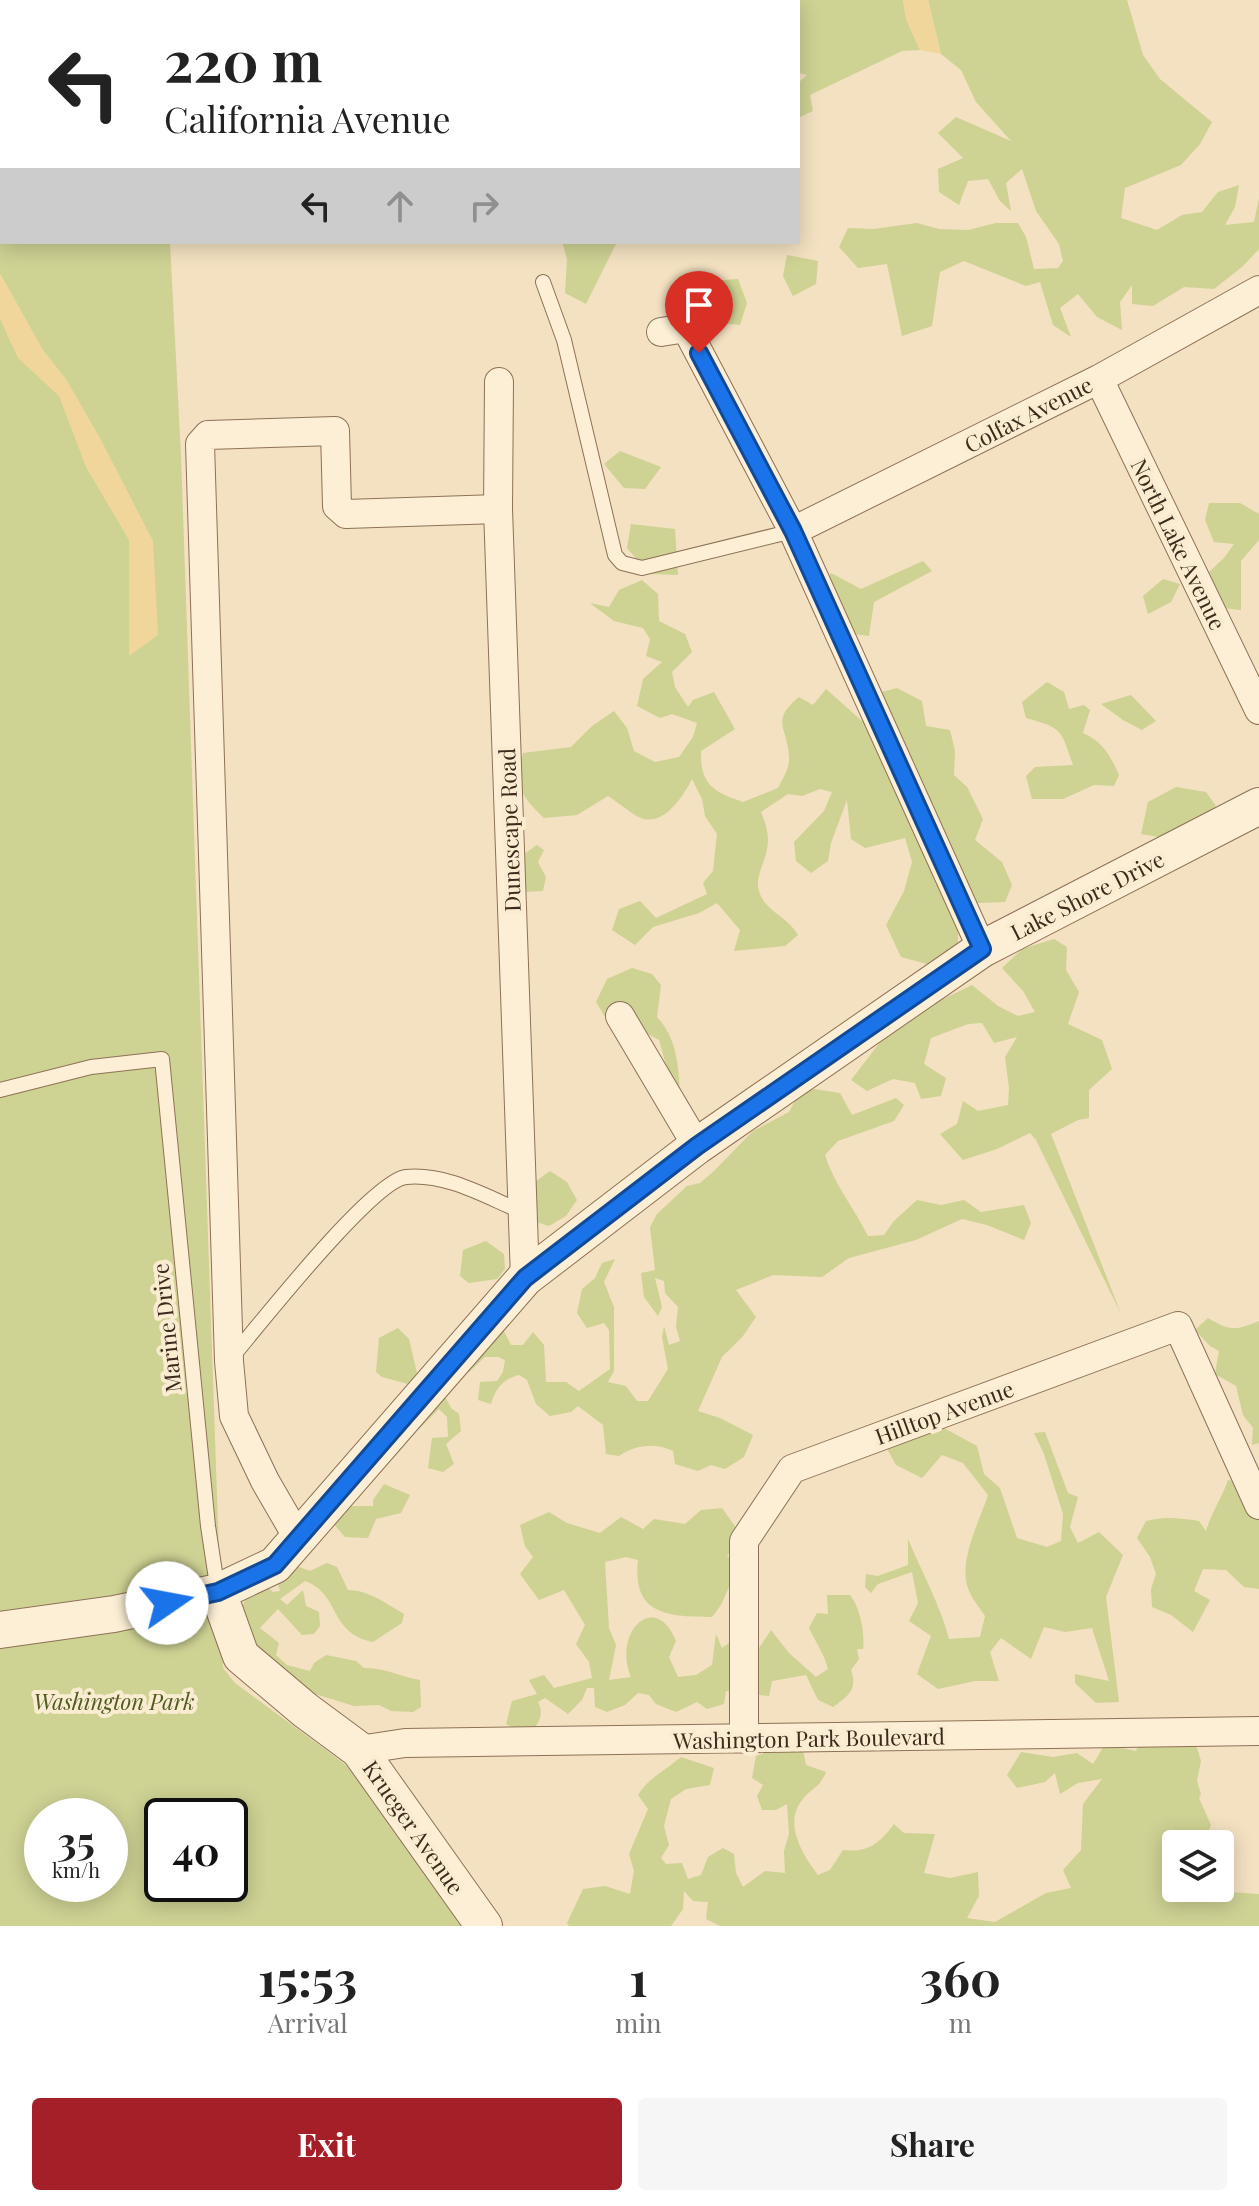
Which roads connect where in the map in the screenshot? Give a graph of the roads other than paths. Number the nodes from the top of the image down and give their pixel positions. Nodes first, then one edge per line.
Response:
1 (543, 282) dead end
2 (1259, 290) edge
3 (661, 332) dead end
4 (1099, 379) junction
5 (499, 382) dead end
6 (498, 509) junction
7 (793, 531) junction
8 (1259, 710) edge
9 (1259, 806) edge
10 (982, 949) junction
11 (620, 1016) dead end
12 (0, 1090) edge
13 (697, 1146) junction
14 (523, 1212) junction
15 (525, 1278) junction
16 (229, 1361) junction
17 (1259, 1505) edge
18 (298, 1538) junction
19 (218, 1592) junction
20 (0, 1630) edge
21 (1259, 1731) edge
22 (744, 1739) junction
23 (359, 1750) junction
24 (484, 1926) edge

1 - 7 lane
2 - 4 street, Colfax Avenue
3 - 7 street
4 - 7 street, Colfax Avenue
4 - 8 street, North Lake Avenue
5 - 6 street, Dunescape Road
6 - 14 street, Dunescape Road
6 - 16 street
7 - 10 street
9 - 10 street, Lake Shore Drive
10 - 13 street, Lake Shore Drive
11 - 13 street
12 - 19 lane, Marine Drive
13 - 15 street, Lake Shore Drive
14 - 15 street, Dunescape Road
14 - 16 lane
15 - 18 street, Lake Shore Drive
16 - 18 street
17 - 22 street, Hilltop Avenue
18 - 19 street, Lake Shore Drive
19 - 20 street, Lake Shore Drive
19 - 23 street, Krueger Avenue
21 - 22 street, Washington Park Boulevard
22 - 23 street, Washington Park Boulevard
23 - 24 street, Krueger Avenue

